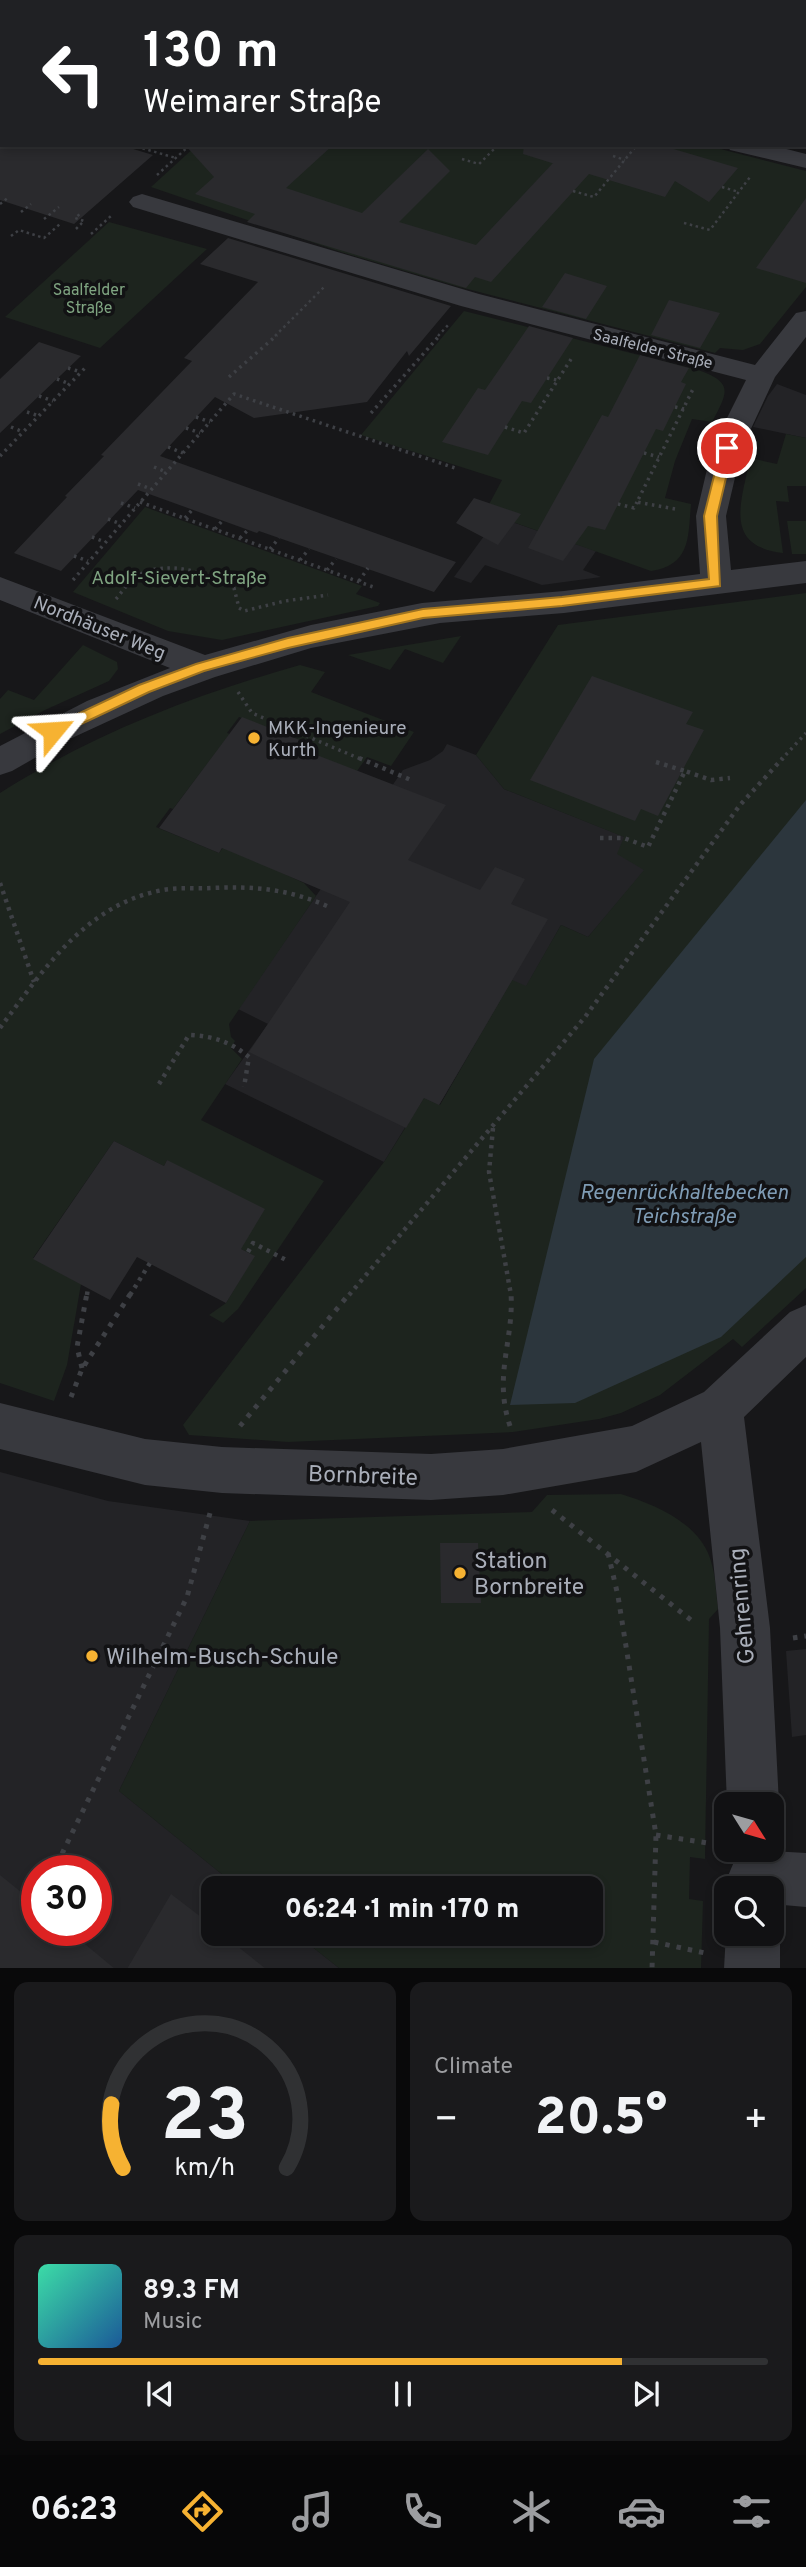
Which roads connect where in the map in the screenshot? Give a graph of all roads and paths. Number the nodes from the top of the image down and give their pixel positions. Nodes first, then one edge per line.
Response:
1 (138, 147) edge
2 (155, 147) edge
3 (188, 147) edge
4 (496, 147) edge
5 (635, 147) edge
6 (747, 147) edge
7 (151, 151) junction
8 (763, 151) junction
9 (613, 156) dead end
10 (176, 158) junction
11 (462, 159) dead end
12 (625, 159) junction
13 (806, 161) edge
14 (156, 176) dead end
15 (722, 187) dead end
16 (573, 191) dead end
17 (739, 192) junction
18 (9, 197) dead end
19 (142, 202) dead end
20 (0, 204) edge
21 (31, 204) dead end
22 (59, 206) dead end
23 (21, 212) dead end
24 (81, 214) dead end
25 (44, 219) dead end
26 (684, 223) dead end
27 (60, 224) dead end
28 (76, 229) dead end
29 (11, 236) dead end
30 (347, 263) junction
31 (470, 300) junction
32 (806, 319) edge
33 (588, 331) junction
34 (707, 361) junction
35 (68, 368) dead end
36 (85, 368) dead end
37 (81, 372) junction
38 (762, 376) junction
39 (229, 377) dead end
40 (547, 378) dead end
41 (57, 379) dead end
42 (557, 380) junction
43 (70, 384) junction
44 (40, 396) dead end
45 (53, 401) junction
46 (675, 407) dead end
47 (684, 409) junction
48 (27, 412) dead end
49 (371, 412) dead end
50 (39, 416) junction
51 (196, 417) dead end
52 (210, 422) junction
53 (505, 427) dead end
54 (11, 428) dead end
55 (186, 428) dead end
56 (23, 432) junction
57 (200, 433) junction
58 (168, 447) dead end
59 (2, 450) edge
60 (183, 453) junction
61 (644, 453) dead end
62 (0, 456) edge
63 (659, 457) junction
64 (154, 467) dead end
65 (455, 468) dead end
66 (166, 471) junction
67 (138, 484) dead end
68 (152, 489) junction
69 (140, 502) junction
70 (637, 502) junction
71 (121, 503) dead end
72 (618, 504) dead end
73 (135, 508) junction
74 (192, 510) dead end
75 (711, 516) junction
76 (185, 518) junction
77 (108, 519) dead end
78 (222, 521) dead end
79 (121, 524) junction
80 (215, 529) junction
81 (248, 530) dead end
82 (92, 537) dead end
83 (240, 538) junction
84 (279, 538) dead end
85 (105, 542) junction
86 (270, 549) junction
87 (309, 549) dead end
88 (74, 556) dead end
89 (335, 559) dead end
90 (300, 560) junction
91 (89, 561) junction
92 (368, 568) dead end
93 (327, 570) junction
94 (806, 572) edge
95 (359, 581) junction
96 (716, 582) junction
97 (0, 588) edge
98 (386, 591) dead end
99 (285, 601) dead end
100 (113, 602) dead end
101 (60, 611) junction
102 (201, 667) junction
103 (806, 733) edge
104 (0, 762) edge
105 (656, 762) dead end
106 (685, 772) junction
107 (730, 778) dead end
108 (411, 780) dead end
109 (600, 838) dead end
110 (0, 883) edge
111 (327, 906) dead end
112 (34, 983) junction
113 (0, 1028) edge
114 (159, 1084) dead end
115 (244, 1087) dead end
116 (495, 1123) junction
117 (248, 1252) dead end
118 (288, 1261) dead end
119 (150, 1264) dead end
120 (88, 1287) dead end
121 (806, 1327) edge
122 (82, 1369) junction
123 (720, 1408) junction
124 (0, 1426) edge
125 (55, 1440) junction
126 (222, 1470) junction
127 (503, 1472) junction
128 (607, 1552) junction
129 (745, 1628) junction
130 (806, 1636) edge
131 (752, 1792) edge
132 (656, 1835) junction
133 (61, 1855) edge
134 (754, 1871) edge
135 (806, 1880) edge
136 (654, 1942) junction
137 (740, 1953) edge
138 (652, 1968) edge

1 - 7 path
2 - 7 path
3 - 10 path
4 - 11 path
5 - 12 path
6 - 8 street
7 - 10 path
8 - 13 street
8 - 17 path
9 - 12 path
10 - 14 path
12 - 16 path
15 - 17 path
17 - 26 path
18 - 20 path
19 - 30 street, Saalfelder Straße
21 - 23 path
22 - 25 path
24 - 28 path
27 - 29 path
30 - 31 street, Saalfelder Straße
30 - 39 path
31 - 33 street, Saalfelder Straße
31 - 49 path
32 - 38 street
33 - 34 street, Saalfelder Straße
33 - 42 path
34 - 38 street, Saalfelder Straße
34 - 47 path
35 - 37 path
36 - 37 path
37 - 43 path
38 - 75 street
40 - 42 path
41 - 43 path
42 - 53 path
43 - 45 path
44 - 45 path
45 - 50 path
46 - 47 path
47 - 63 path
48 - 50 path
50 - 56 path
51 - 52 path
52 - 57 path
52 - 65 path
54 - 56 path
55 - 57 path
56 - 59 path
57 - 60 path
58 - 60 path
59 - 62 path
60 - 66 path
61 - 63 path
63 - 70 path
64 - 66 path
66 - 68 path
67 - 68 path
68 - 69 path
69 - 73 path
69 - 76 path
70 - 72 path
70 - 75 path
71 - 73 path
73 - 79 path
74 - 76 path
75 - 96 street
76 - 80 path
77 - 79 path
78 - 80 path
79 - 85 path
80 - 83 path
81 - 83 path
82 - 85 path
83 - 86 path
84 - 86 path
85 - 91 path
86 - 90 path
87 - 90 path
88 - 91 path
89 - 93 path
90 - 93 path
91 - 101 path
92 - 95 path
93 - 95 path
94 - 96 street
95 - 98 path
96 - 102 street
97 - 101 street, Nordhäuser Weg
99 - 100 path
101 - 102 street, Nordhäuser Weg
102 - 104 street
102 - 108 path
103 - 116 path
105 - 106 path
106 - 107 path
106 - 109 path
110 - 112 path
111 - 112 path
112 - 113 path
114 - 115 path
116 - 126 path
116 - 127 path
117 - 118 path
119 - 122 path
120 - 122 path
121 - 123 street, Bornbreite
122 - 125 path
123 - 127 street, Bornbreite
123 - 129 street, Gehrenring
124 - 125 street, Bornbreite
125 - 126 street, Bornbreite
126 - 127 street, Bornbreite
126 - 133 path
127 - 128 path
128 - 129 path
128 - 132 path
129 - 130 path
129 - 131 street, Gehrenring
132 - 134 path
132 - 136 path
134 - 135 street
136 - 137 path
136 - 138 path

